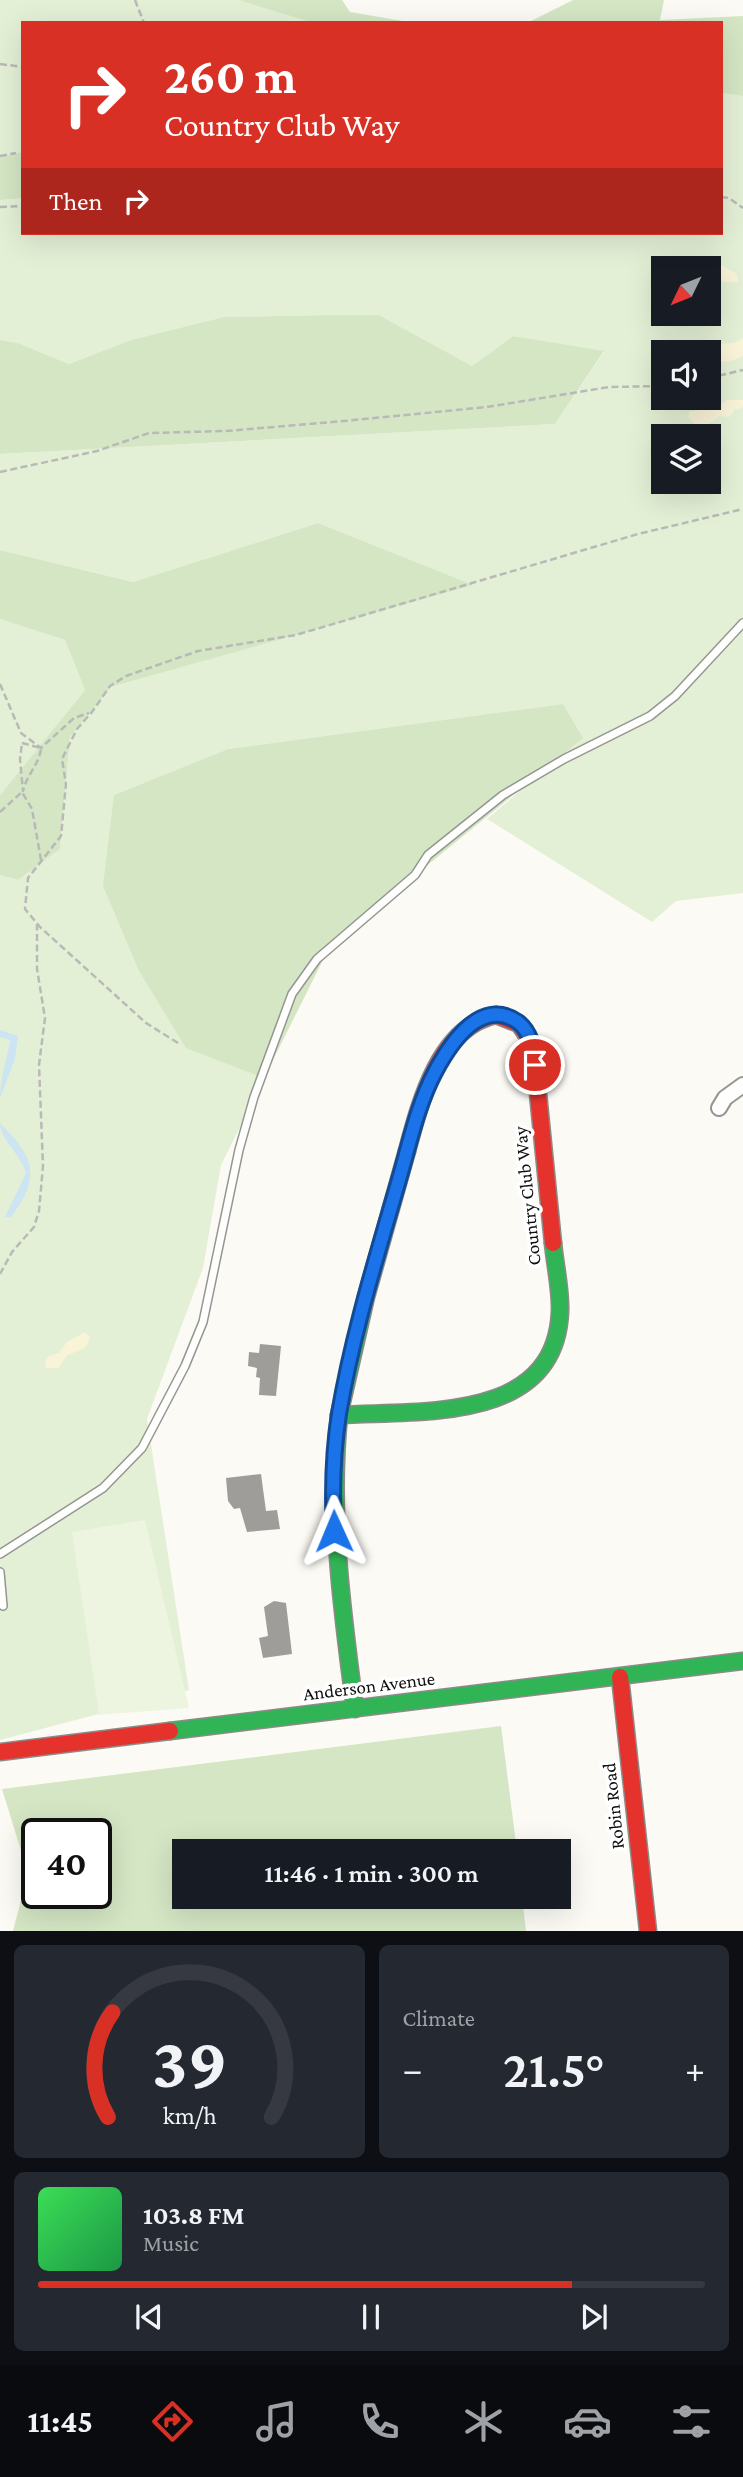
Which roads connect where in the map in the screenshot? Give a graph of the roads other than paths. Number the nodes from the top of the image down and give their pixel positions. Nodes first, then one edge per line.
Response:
1 (743, 623) edge
2 (743, 1085) edge
3 (719, 1108) dead end
4 (339, 1415) junction
5 (0, 1554) edge
6 (0, 1572) edge
7 (3, 1606) dead end
8 (743, 1661) edge
9 (620, 1677) junction
10 (355, 1709) junction
11 (0, 1752) edge
12 (648, 1931) edge

1 - 5 lane
2 - 3 street
4 - 4 street, Country Club Way
4 - 10 street, Country Club Way
6 - 7 lane
8 - 9 street, Anderson Avenue
9 - 10 street, Anderson Avenue
9 - 12 street, Robin Road
10 - 11 street, Anderson Avenue

